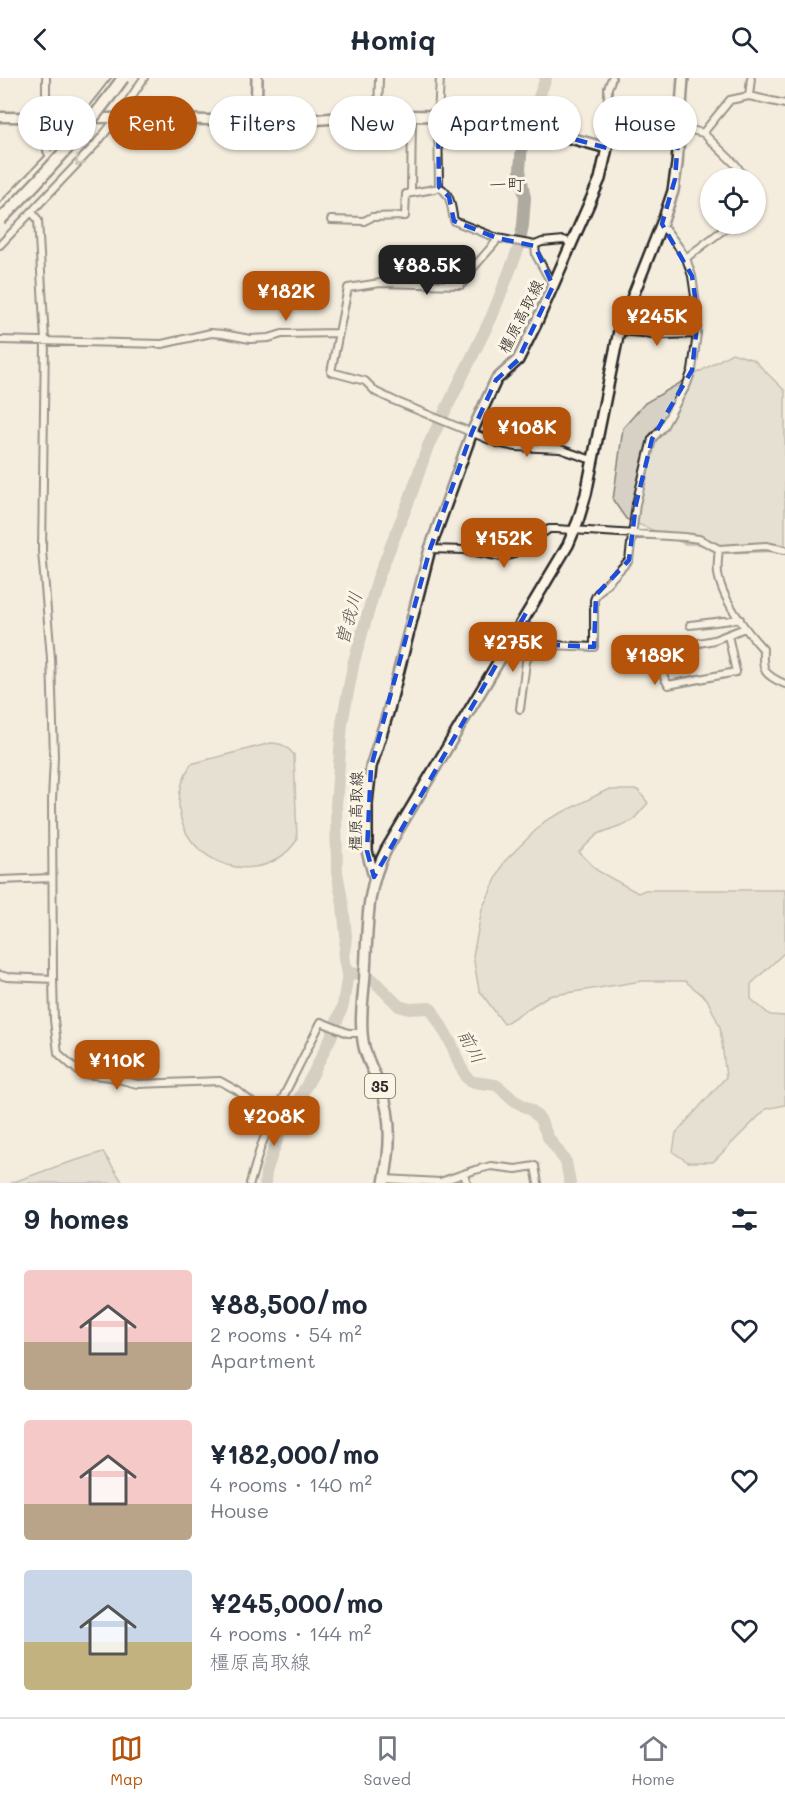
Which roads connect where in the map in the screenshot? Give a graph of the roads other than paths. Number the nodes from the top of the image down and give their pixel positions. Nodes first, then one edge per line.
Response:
1 (46, 78) edge
2 (116, 78) edge
3 (123, 78) edge
4 (144, 78) edge
5 (257, 78) edge
6 (379, 78) edge
7 (440, 78) edge
8 (612, 78) edge
9 (684, 78) edge
10 (751, 78) edge
11 (46, 96) edge
12 (132, 96) edge
13 (257, 96) edge
14 (379, 96) edge
15 (439, 96) edge
16 (608, 96) edge
17 (683, 96) edge
18 (749, 96) junction
19 (785, 104) edge
20 (96, 105) edge
21 (0, 117) edge
22 (18, 117) edge
23 (108, 129) edge
24 (697, 132) edge
25 (702, 133) junction
26 (47, 150) edge
27 (57, 150) edge
28 (412, 150) edge
29 (438, 150) edge
30 (607, 150) edge
31 (678, 150) edge
32 (50, 157) junction
33 (738, 168) edge
34 (439, 187) junction
35 (411, 192) junction
36 (0, 208) edge
37 (32, 212) junction
38 (0, 220) edge
39 (331, 220) dead end
40 (660, 227) junction
41 (718, 234) edge
42 (500, 239) junction
43 (571, 243) junction
44 (0, 245) edge
45 (533, 245) junction
46 (686, 258) junction
47 (553, 286) junction
48 (619, 331) junction
49 (339, 333) junction
50 (697, 334) junction
51 (0, 340) edge
52 (45, 340) junction
53 (472, 432) junction
54 (592, 460) junction
55 (574, 531) junction
56 (632, 534) junction
57 (430, 549) junction
58 (719, 549) junction
59 (785, 550) edge
60 (740, 619) junction
61 (521, 621) junction
62 (690, 625) dead end
63 (745, 627) junction
64 (728, 636) junction
65 (532, 644) junction
66 (785, 684) edge
67 (520, 709) dead end
68 (374, 877) junction
69 (52, 878) junction
70 (0, 880) edge
71 (0, 975) edge
72 (53, 979) junction
73 (362, 1033) junction
74 (272, 1119) junction
75 (464, 1174) junction
76 (385, 1181) edge
77 (250, 1183) edge
78 (467, 1183) edge
79 (538, 1183) edge

1 - 11 street
2 - 20 street
3 - 38 highway, bridge
4 - 12 street
5 - 13 main road
6 - 14 street
7 - 15 street
8 - 16 street
9 - 17 main road, 橿原高取線 / 35
10 - 18 street
18 - 19 street
18 - 25 street
21 - 22 street
23 -> 37 street
24 - 25 street
25 - 33 street
26 - 32 street
27 - 32 street
28 - 35 street
29 - 34 street
30 - 43 main road, 橿原高取線 / 35
31 - 40 main road, 橿原高取線 / 35
32 - 36 street
34 - 35 street
34 - 42 street
35 - 39 street
37 - 44 street
37 - 52 street
40 - 46 street
40 - 48 main road, 橿原高取線 / 35
41 - 46 street
42 - 45 street
42 - 49 street
43 - 45 street
43 - 47 main road, 橿原高取線 / 35
45 - 47 street
46 - 50 street
47 - 53 main road, 橿原高取線 / 35
48 - 50 street
48 - 54 main road, 橿原高取線 / 35
49 - 52 street
49 - 53 street
50 - 56 street
51 - 52 street
52 - 69 street
53 - 54 street
53 - 57 main road, 橿原高取線 / 35
54 - 55 main road, 橿原高取線 / 35
55 - 56 street
55 - 57 street
55 - 61 main road, 橿原高取線 / 35
56 - 58 street
56 - 65 street
57 - 68 main road, 橿原高取線 / 35
58 - 59 street
58 - 60 street
60 - 62 street
60 - 63 street
61 - 65 street
61 - 68 main road, 橿原高取線 / 35
63 - 64 street
63 - 66 street
64 - 64 street
65 - 67 street
68 - 73 main road, 橿原高取線 / 35
69 - 70 street
69 - 72 street
71 - 72 street
72 - 74 street
73 - 74 street
73 - 76 main road, 橿原高取線 / 35
74 - 77 street
75 - 76 street
75 - 78 street
75 - 79 street

